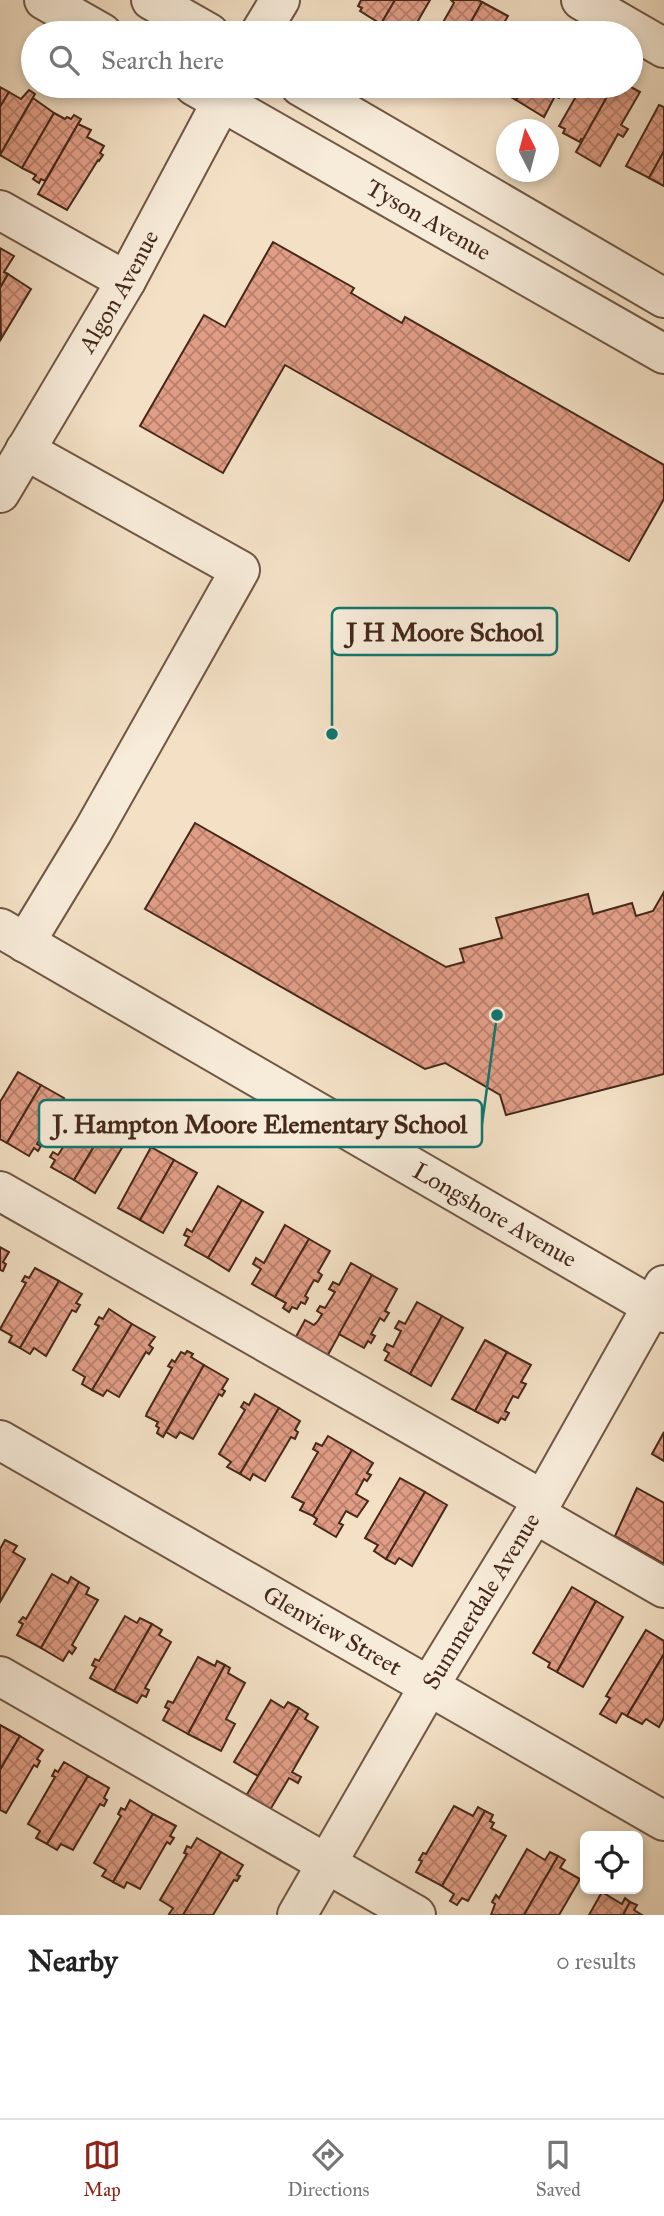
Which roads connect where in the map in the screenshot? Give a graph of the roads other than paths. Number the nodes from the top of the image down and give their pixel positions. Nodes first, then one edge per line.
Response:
1 (44, 0) edge
2 (151, 0) edge
3 (280, 0) edge
4 (581, 0) edge
5 (81, 21) edge
6 (188, 21) edge
7 (267, 21) edge
8 (617, 21) edge
9 (643, 36) edge
10 (664, 48) edge
11 (212, 98) edge
12 (228, 98) edge
13 (321, 98) edge
14 (0, 210) edge
15 (126, 281) junction
16 (664, 298) edge
17 (658, 336) edge
18 (11, 465) edge
19 (12, 935) edge
20 (0, 1191) edge
21 (660, 1301) edge
22 (0, 1440) edge
23 (539, 1507) junction
24 (664, 1588) edge
25 (0, 1676) edge
26 (429, 1686) junction
27 (664, 1821) edge
28 (327, 1863) junction
29 (297, 1915) edge
30 (416, 1915) edge

1 - 5 street
2 - 6 street
3 - 7 street
4 - 8 street
9 - 10 street
11 - 15 street, Algon Avenue
12 - 17 street, Tyson Avenue
13 - 16 street, Tyson Avenue
14 - 15 street
15 - 18 street, Algon Avenue
18 - 19 street
19 - 21 street, Longshore Avenue
20 - 23 street
21 - 23 street, Summerdale Avenue
22 - 26 street, Glenview Street
23 - 24 street
23 - 26 street, Summerdale Avenue
25 - 28 street
26 - 27 street, Glenview Street
26 - 28 street, Summerdale Avenue
28 - 29 street, Summerdale Avenue
28 - 30 street

